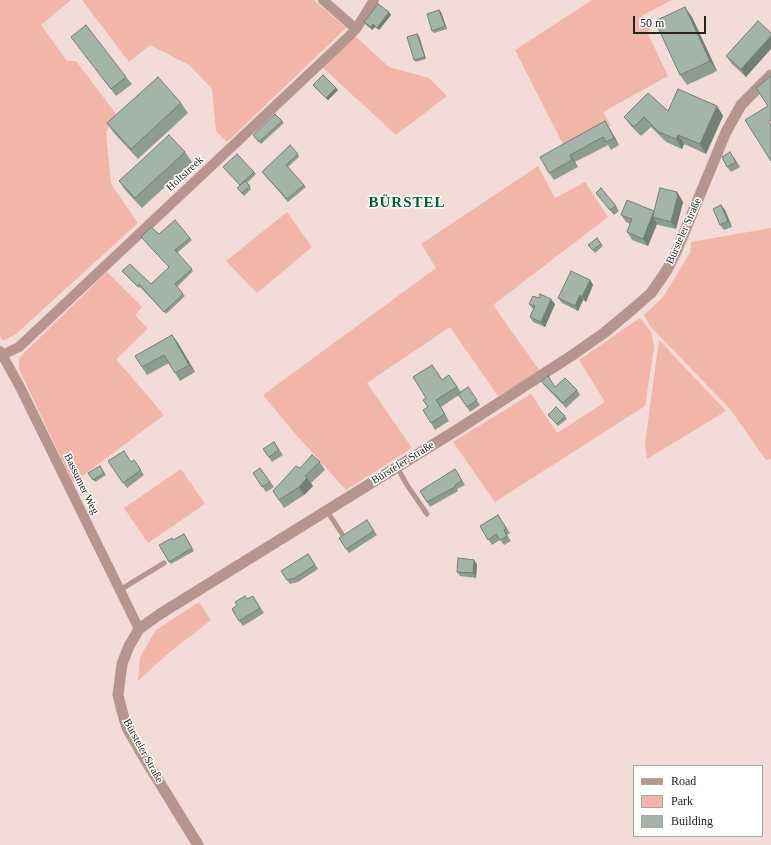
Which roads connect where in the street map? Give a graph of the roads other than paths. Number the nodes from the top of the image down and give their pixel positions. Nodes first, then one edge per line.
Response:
1 (323, 0) edge
2 (374, 0) edge
3 (356, 28) junction
4 (771, 75) edge
5 (1, 353) edge
6 (397, 467) junction
7 (327, 511) junction
8 (427, 514) dead end
9 (342, 534) edge
10 (164, 563) dead end
11 (120, 590) junction
12 (139, 629) junction
13 (198, 845) edge

1 - 3 street
2 - 3 street, Holtstreek
3 - 5 street, Holtstreek
4 - 6 street, Bürsteler Straße
5 - 11 street, Bassumer Weg
6 - 7 street, Bürsteler Straße
6 - 8 lane
7 - 9 lane
7 - 12 street, Bürsteler Straße
10 - 11 lane
11 - 12 street, Bassumer Weg
12 - 13 street, Bürsteler Straße

